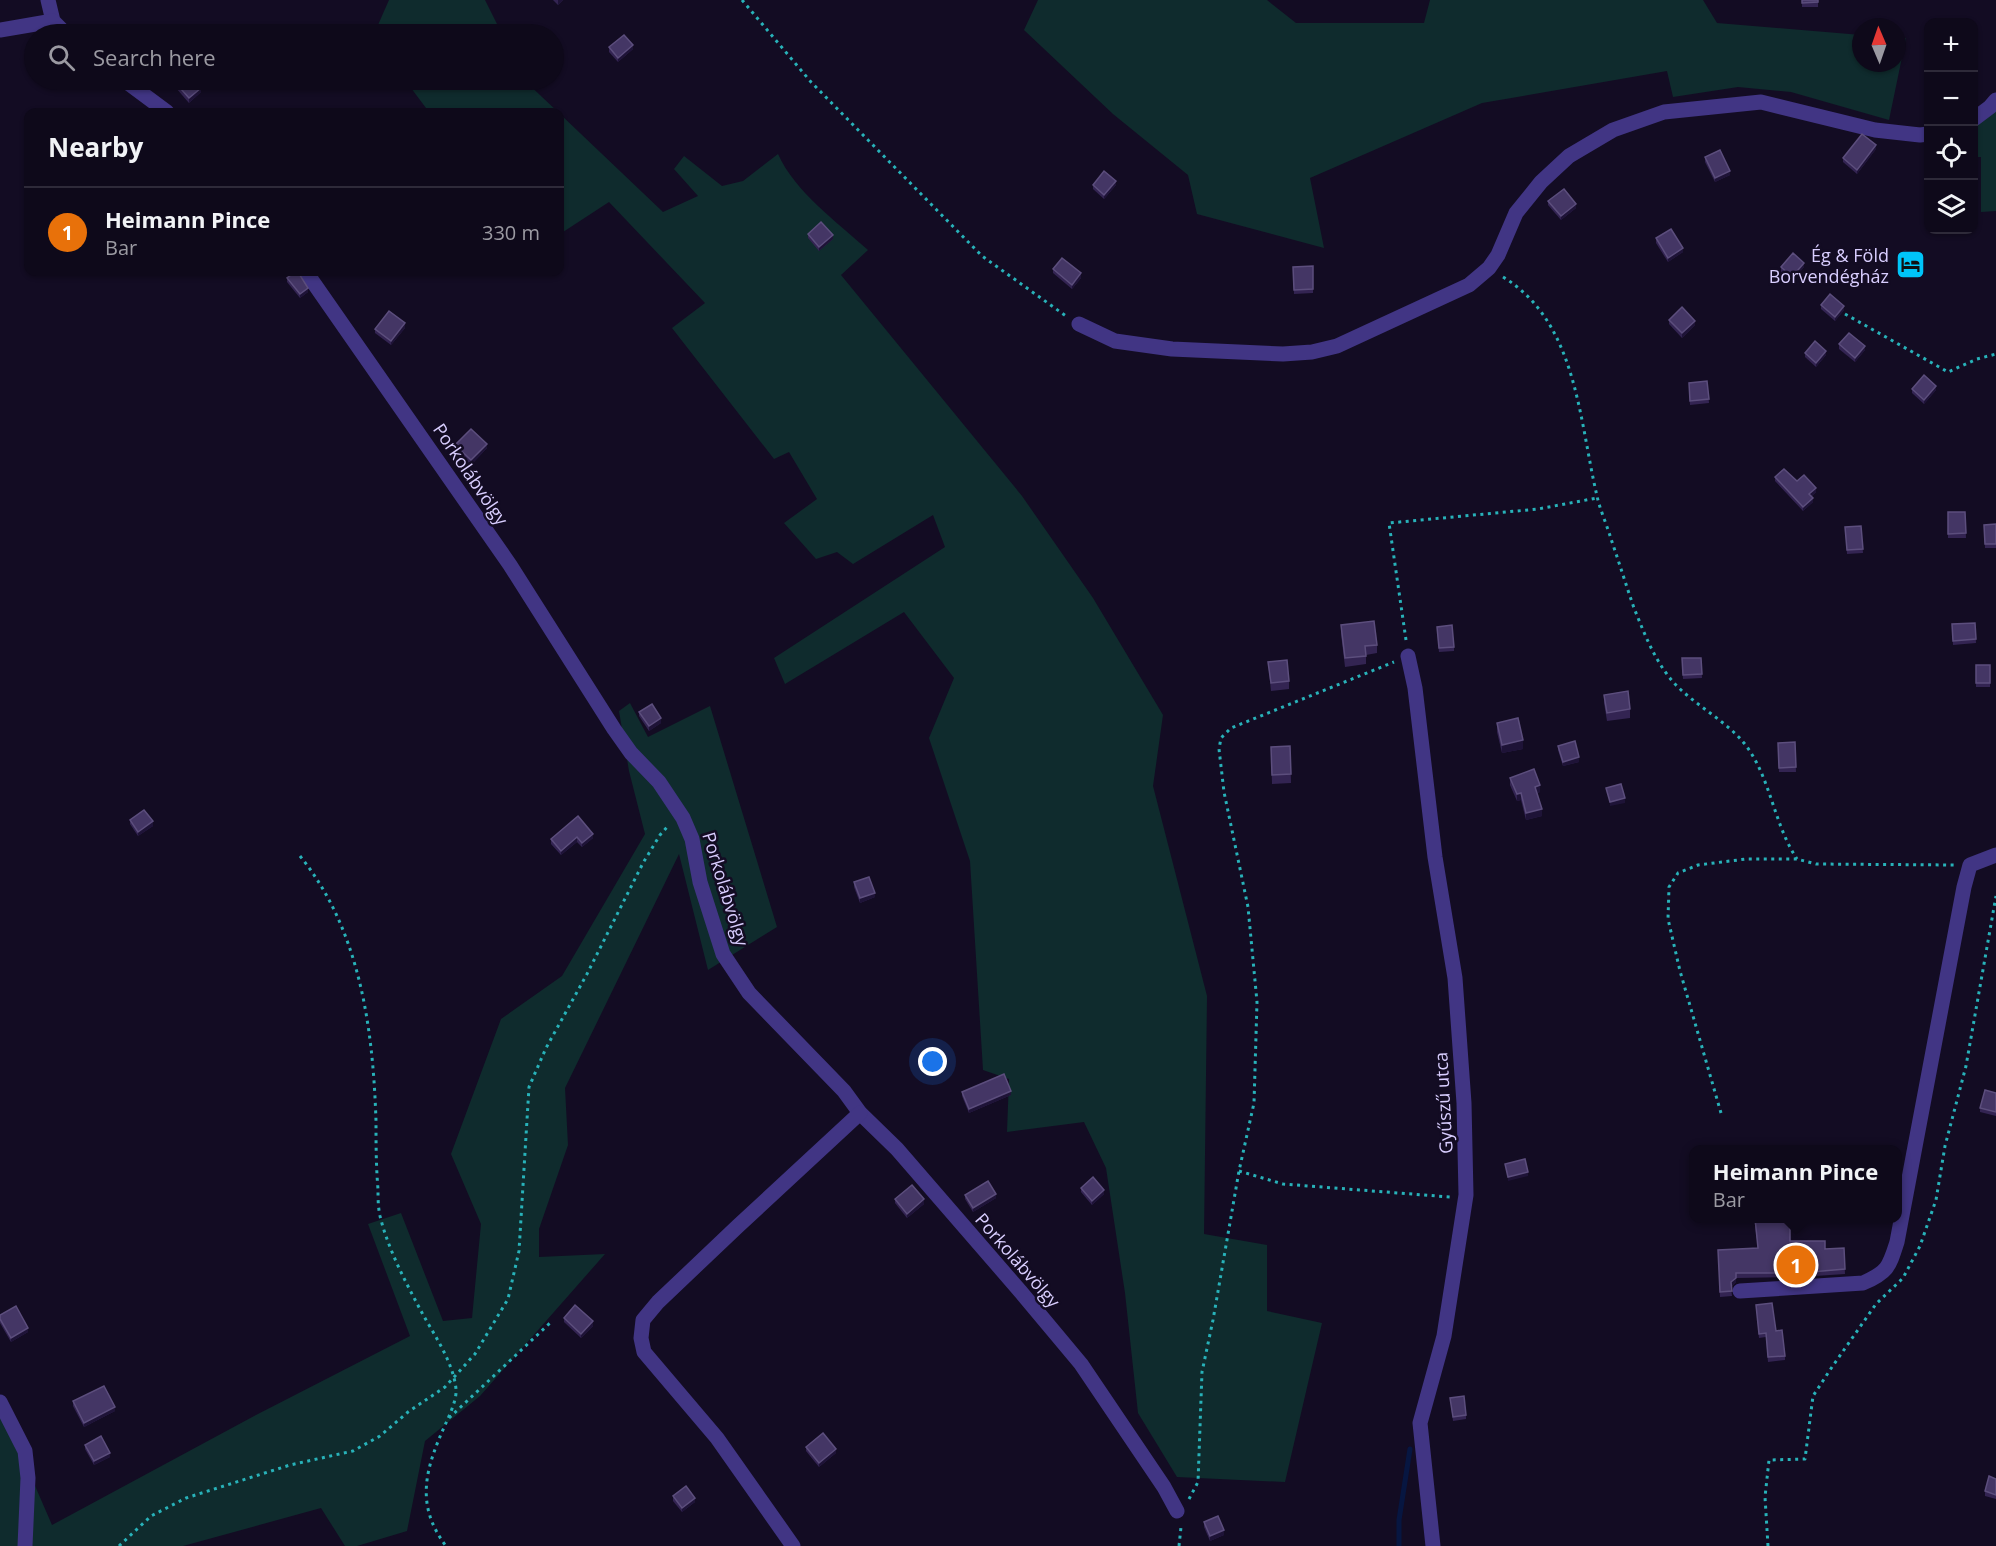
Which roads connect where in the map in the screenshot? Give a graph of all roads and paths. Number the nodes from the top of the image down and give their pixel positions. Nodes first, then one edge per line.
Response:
1 (48, 0) edge
2 (742, 0) edge
3 (53, 21) junction
4 (35, 24) edge
5 (56, 24) edge
6 (24, 26) edge
7 (0, 30) edge
8 (137, 90) edge
9 (1996, 100) edge
10 (161, 108) edge
11 (1978, 116) edge
12 (1924, 135) edge
13 (1489, 268) junction
14 (309, 276) edge
15 (1845, 314) dead end
16 (1079, 324) joint
17 (1996, 354) edge
18 (1597, 498) junction
19 (1408, 656) junction
20 (679, 813) junction
21 (1996, 855) edge
22 (300, 856) dead end
23 (1797, 859) junction
24 (1970, 865) junction
25 (860, 1113) junction
26 (1721, 1113) dead end
27 (1239, 1171) junction
28 (1465, 1199) junction
29 (1902, 1216) edge
30 (1901, 1223) edge
31 (1740, 1291) dead end
32 (550, 1323) dead end
33 (454, 1377) junction
34 (0, 1402) edge
35 (448, 1419) junction
36 (1177, 1511) joint
37 (25, 1546) edge
38 (119, 1546) edge
39 (446, 1546) edge
40 (793, 1546) edge
41 (1433, 1546) edge

1 - 3 street
2 - 16 path
3 - 4 street
3 - 5 street
6 - 7 street
8 - 10 street
9 - 11 street
12 - 13 street
13 - 16 street
13 - 18 path
14 - 20 street, Porkolábvölgy
15 - 17 path
18 - 19 path
18 - 23 path
19 - 27 path
19 - 28 street, Gyűszű utca
20 - 25 street, Porkolábvölgy
20 - 33 path
21 - 24 street
22 - 33 path
23 - 24 path
23 - 26 path
24 - 29 street
25 - 36 street, Porkolábvölgy
25 - 40 street
27 - 28 path
27 - 36 path
28 - 41 street, Gyűszű utca
30 - 31 street
32 - 35 path
33 - 35 path
33 - 38 path
34 - 37 street
35 - 39 path

